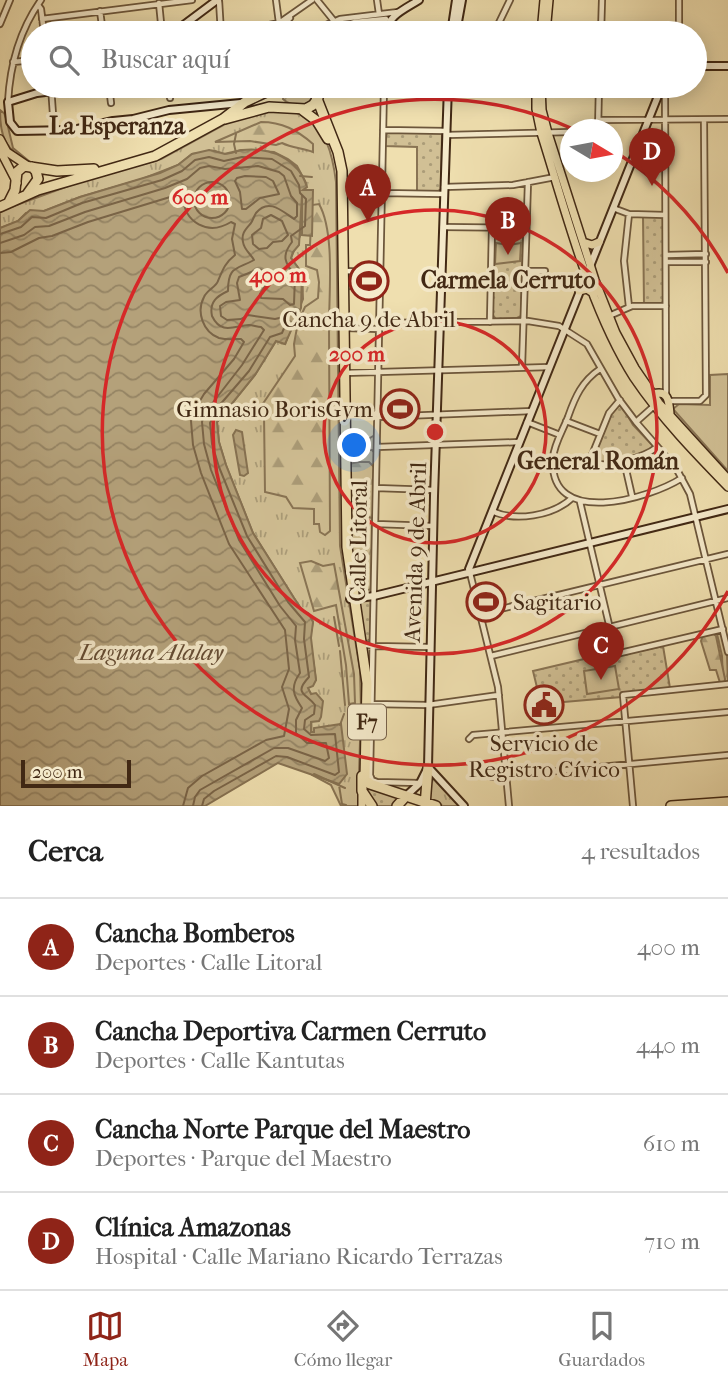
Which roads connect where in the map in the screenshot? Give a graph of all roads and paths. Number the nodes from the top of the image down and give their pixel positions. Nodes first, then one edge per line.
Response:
1 (10, 0) edge
2 (192, 0) edge
3 (218, 0) edge
4 (276, 0) edge
5 (312, 0) edge
6 (317, 0) edge
7 (377, 0) edge
8 (419, 0) edge
9 (456, 0) edge
10 (462, 0) edge
11 (510, 0) edge
12 (547, 0) edge
13 (602, 0) edge
14 (679, 0) edge
15 (39, 3) edge
16 (159, 3) junction
17 (100, 11) junction
18 (294, 12) junction
19 (401, 12) junction
20 (42, 19) joint
21 (28, 21) edge
22 (101, 21) edge
23 (161, 21) edge
24 (189, 21) edge
25 (220, 21) edge
26 (279, 21) edge
27 (282, 21) edge
28 (286, 21) edge
29 (334, 21) joint
30 (385, 21) edge
31 (455, 21) edge
32 (457, 21) edge
33 (500, 21) edge
34 (545, 21) edge
35 (601, 21) edge
36 (679, 21) edge
37 (0, 24) edge
38 (21, 33) edge
39 (21, 61) edge
40 (13, 62) junction
41 (707, 66) edge
42 (728, 66) edge
43 (21, 98) edge
44 (52, 98) edge
45 (110, 98) edge
46 (248, 98) edge
47 (256, 98) edge
48 (281, 98) edge
49 (316, 98) edge
50 (321, 98) edge
51 (384, 98) edge
52 (447, 98) edge
53 (537, 98) edge
54 (599, 98) edge
55 (656, 98) edge
56 (664, 98) edge
57 (111, 103) dead end
58 (244, 103) junction
59 (8, 106) junction
60 (286, 107) junction
61 (0, 108) edge
62 (301, 109) junction
63 (223, 119) junction
64 (598, 119) edge
65 (623, 119) edge
66 (647, 119) junction
67 (665, 119) junction
68 (728, 119) edge
69 (704, 120) junction
70 (54, 129) junction
71 (383, 130) junction
72 (560, 132) edge
73 (446, 133) junction
74 (545, 133) junction
75 (0, 139) edge
76 (1, 152) edge
77 (30, 166) junction
78 (109, 169) junction
79 (559, 176) junction
80 (528, 182) junction
81 (26, 186) junction
82 (444, 190) junction
83 (382, 193) junction
84 (4, 205) edge
85 (612, 207) junction
86 (629, 214) junction
87 (665, 215) junction
88 (443, 227) junction
89 (492, 228) junction
90 (526, 228) junction
91 (583, 242) junction
92 (599, 242) junction
93 (706, 254) junction
94 (666, 255) junction
95 (666, 262) junction
96 (706, 262) junction
97 (590, 264) junction
98 (342, 271) junction
99 (524, 271) junction
100 (545, 271) dead end
101 (380, 272) junction
102 (587, 273) junction
103 (579, 292) junction
104 (593, 293) junction
105 (666, 306) junction
106 (629, 307) junction
107 (609, 316) junction
108 (490, 321) junction
109 (523, 321) junction
110 (440, 323) junction
111 (379, 326) junction
112 (343, 328) junction
113 (564, 329) junction
114 (522, 367) junction
115 (549, 367) junction
116 (600, 369) junction
117 (439, 370) junction
118 (343, 373) junction
119 (379, 373) junction
120 (653, 394) junction
121 (667, 398) junction
122 (620, 400) junction
123 (655, 406) junction
124 (532, 411) junction
125 (344, 413) junction
126 (437, 415) junction
127 (670, 415) junction
128 (378, 416) junction
129 (566, 421) junction
130 (527, 422) junction
131 (636, 422) junction
132 (600, 434) junction
133 (560, 435) junction
134 (519, 442) junction
135 (436, 445) junction
136 (377, 447) junction
137 (657, 447) junction
138 (624, 461) junction
139 (682, 478) junction
140 (728, 479) edge
141 (728, 487) edge
142 (376, 488) junction
143 (434, 490) junction
144 (632, 496) junction
145 (572, 498) junction
146 (580, 502) junction
147 (728, 509) edge
148 (492, 511) junction
149 (696, 517) junction
150 (376, 524) junction
151 (433, 526) junction
152 (590, 543) junction
153 (728, 554) edge
154 (474, 557) junction
155 (706, 559) junction
156 (482, 569) junction
157 (470, 572) junction
158 (432, 582) junction
159 (600, 585) junction
160 (375, 593) junction
161 (351, 597) junction
162 (728, 598) edge
163 (716, 601) junction
164 (480, 614) junction
165 (610, 627) junction
166 (723, 629) junction
167 (373, 646) junction
168 (361, 647) junction
169 (430, 647) junction
170 (728, 652) edge
171 (491, 656) junction
172 (728, 684) edge
173 (499, 695) junction
174 (372, 704) junction
175 (428, 705) junction
176 (728, 712) edge
177 (626, 721) junction
178 (503, 732) junction
179 (469, 739) dead end
180 (728, 754) edge
181 (629, 764) junction
182 (428, 766) junction
183 (506, 775) junction
184 (492, 777) dead end
185 (420, 783) junction
186 (362, 791) junction
187 (728, 802) edge
188 (401, 803) edge
189 (425, 804) edge
190 (362, 806) edge
191 (372, 806) edge
192 (436, 806) edge
193 (464, 806) edge
194 (509, 806) edge
195 (633, 806) edge
196 (671, 806) edge

1 - 37 street
2 - 16 street
3 - 24 main road
3 - 25 street
4 - 26 street
5 - 18 street
6 - 29 street
7 - 30 street
8 - 19 main road
9 - 31 main road
10 - 32 main road
11 - 33 street
12 - 34 main road
13 - 35 street
14 - 36 street
15 - 20 street
15 - 21 street
16 - 17 street
16 - 23 street
17 - 20 street
17 - 22 street
18 - 27 street
18 - 28 street
19 - 30 main road
19 - 30 street
29 - 30 street
38 - 40 street
39 - 40 street
40 - 59 street
41 - 42 main road
43 - 59 main road
44 - 70 street
45 - 57 street
46 - 58 street
47 - 58 highway
48 - 60 highway
49 - 62 highway
50 - 98 highway, F7
51 - 71 street, Calle Litoral
52 - 73 main road, Avenida 9 de Abril
53 - 74 main road
54 - 64 street
55 - 66 main road
56 - 67 street
58 - 63 highway
58 - 70 main road
59 - 61 main road
59 - 70 main road
60 - 62 highway
60 - 63 highway
62 - 98 highway, F7
63 - 78 highway
65 - 66 street
66 - 67 street
66 - 85 main road
67 - 69 street
67 - 87 street
68 - 69 street
69 - 93 street
71 - 73 street
71 - 83 street, Calle Litoral
72 - 74 street
73 - 74 street
73 - 82 main road, Avenida 9 de Abril
74 - 79 main road
75 - 77 main road
76 - 81 main road
77 - 78 highway
77 - 81 highway
77 - 81 highway
78 - 81 highway
79 - 80 street
79 - 91 main road
79 - 102 main road
80 - 82 street
80 - 90 street
81 - 84 highway
81 - 84 highway
82 - 83 street
82 - 88 main road, Avenida 9 de Abril
83 - 101 street, Calle Litoral
85 - 86 street
85 - 92 main road
86 - 87 street
86 - 106 street
87 - 94 street
88 - 89 street
88 - 110 main road, Avenida 9 de Abril
89 - 90 street
89 - 108 street
90 - 99 street
91 - 92 main road
91 - 97 main road
92 - 97 main road
93 - 94 street
93 - 96 street
94 - 95 street
95 - 96 street
95 - 105 street
96 - 121 street
97 - 102 main road
97 - 107 main road
98 - 101 street
98 - 112 highway, F7
99 - 100 street
99 - 109 street
101 - 111 street, Calle Litoral
102 - 103 main road
102 - 104 main road
103 - 104 main road
103 - 113 main road
104 - 123 main road
105 - 106 street
105 - 121 street
106 - 107 street
107 - 120 main road
108 - 109 street
108 - 110 street
109 - 113 street
109 - 114 street
110 - 111 street
110 - 117 main road, Avenida 9 de Abril
111 - 112 street
111 - 119 street, Calle Litoral
112 - 118 highway, F7
113 - 115 main road
113 - 116 street
114 - 115 street
114 - 117 street
115 - 124 main road
116 - 122 street
116 - 129 street
117 - 119 street
117 - 126 main road, Avenida 9 de Abril
118 - 119 street
118 - 125 highway, F7
119 - 128 street, Calle Litoral
120 - 121 main road
120 - 127 main road
121 - 127 main road
122 - 131 street
122 - 132 street
123 - 131 street
123 - 141 main road
124 - 126 street
124 - 130 main road
125 - 128 street
125 - 161 highway, F7
126 - 128 street
126 - 135 main road, Avenida 9 de Abril
127 - 140 main road
128 - 136 street, Calle Litoral
129 - 132 street
129 - 133 street
130 - 133 street
130 - 134 main road
131 - 137 street
132 - 138 street
133 - 145 street
134 - 135 street
134 - 148 main road
135 - 136 street
135 - 143 main road, Avenida 9 de Abril
136 - 142 street, Calle Litoral
137 - 138 street
137 - 139 street
138 - 144 street
139 - 144 street
139 - 149 street
142 - 143 street
142 - 150 street, Calle Litoral
143 - 151 main road, Avenida 9 de Abril
144 - 146 street
145 - 146 street
145 - 148 street
146 - 152 street
147 - 149 main road
148 - 154 main road
149 - 152 main road
149 - 155 street
150 - 151 street
150 - 160 street, Calle Litoral
151 - 158 main road, Avenida 9 de Abril
152 - 156 main road
152 - 159 street
153 - 155 street
154 - 156 main road
154 - 157 main road
155 - 159 street
155 - 163 street
156 - 157 main road
157 - 158 main road
157 - 164 street
158 - 160 main road
158 - 169 main road, Avenida 9 de Abril
159 - 164 street
159 - 165 street
160 - 161 main road
160 - 167 street, Calle Litoral
161 - 168 highway, F7
162 - 163 street
163 - 165 street
163 - 166 street
164 - 171 street
165 - 166 street
165 - 171 street
166 - 170 street
167 - 168 street
167 - 169 street
167 - 174 street, Calle Litoral
168 - 186 highway, F7
168 - 188 highway, F7
169 - 175 main road, Avenida 9 de Abril
171 - 173 street
172 - 177 street
173 - 175 street
173 - 178 street
174 - 175 street
174 - 185 street, Calle Litoral
175 - 182 main road, Avenida 9 de Abril
176 - 177 street
177 - 178 street
177 - 181 street
178 - 179 street
178 - 183 street
180 - 181 street
181 - 183 street
181 - 195 street
182 - 185 main road, Avenida 9 de Abril
182 - 189 highway
182 - 193 main road
183 - 184 street
183 - 194 street
185 - 188 main road, Avenida 9 de Abril
186 - 190 main road
186 - 191 highway
187 - 196 highway
188 - 189 highway
189 - 192 highway

